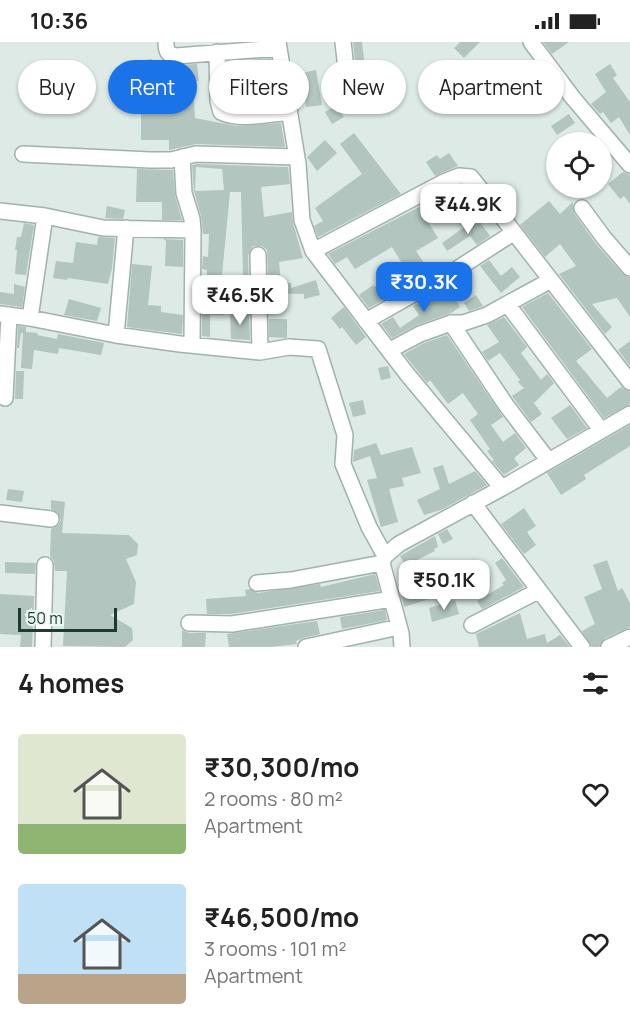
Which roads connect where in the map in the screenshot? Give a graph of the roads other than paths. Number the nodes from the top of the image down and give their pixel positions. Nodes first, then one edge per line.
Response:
1 (166, 42) edge
2 (343, 42) edge
3 (531, 42) edge
4 (278, 45) edge
5 (217, 52) junction
6 (217, 60) edge
7 (280, 60) edge
8 (345, 60) edge
9 (226, 114) edge
10 (266, 114) edge
11 (289, 114) edge
12 (23, 154) dead end
13 (182, 157) junction
14 (296, 157) junction
15 (630, 165) edge
16 (582, 208) dead end
17 (0, 211) edge
18 (45, 216) junction
19 (126, 228) junction
20 (193, 230) junction
21 (513, 233) junction
22 (313, 251) junction
23 (258, 255) dead end
24 (630, 268) edge
25 (551, 280) junction
26 (508, 305) junction
27 (5, 314) edge
28 (30, 318) junction
29 (366, 321) junction
30 (451, 323) junction
31 (116, 334) junction
32 (192, 345) junction
33 (390, 350) junction
34 (260, 352) junction
35 (630, 382) edge
36 (5, 398) dead end
37 (630, 414) edge
38 (601, 430) junction
39 (548, 460) junction
40 (502, 488) junction
41 (473, 503) junction
42 (0, 513) edge
43 (51, 519) dead end
44 (383, 559) junction
45 (45, 565) dead end
46 (257, 583) dead end
47 (538, 591) junction
48 (392, 599) junction
49 (189, 623) dead end
50 (472, 625) dead end
51 (399, 627) junction
52 (630, 637) edge
53 (43, 647) edge
54 (306, 647) edge
55 (402, 647) edge
56 (582, 647) edge
57 (609, 647) edge

1 - 5 street
2 - 8 street
3 - 15 street
4 - 5 street
4 - 7 street
5 - 6 street
9 - 10 street
11 - 14 street
12 - 13 street
13 - 14 street
13 - 20 street
14 - 22 street
16 - 24 street
17 - 18 street
18 - 19 street
18 - 28 street
19 - 20 street
19 - 31 street
20 - 32 street
21 - 22 street
21 - 25 street
21 - 29 street
22 - 29 street
23 - 34 street
25 - 26 street
25 - 35 street
26 - 30 street
26 - 38 street
27 - 28 street
27 - 36 street
28 - 31 street
29 - 33 street
30 - 33 street
30 - 39 street
31 - 32 street
32 - 34 street
33 - 40 street
34 - 44 street
37 - 38 street
38 - 39 street
39 - 40 street
40 - 41 street
41 - 44 street
41 - 47 street
42 - 43 street
44 - 46 street
44 - 48 street
45 - 53 street
47 - 50 street
47 - 56 street
48 - 49 street
48 - 51 street
51 - 54 street
51 - 55 street
52 - 57 street

